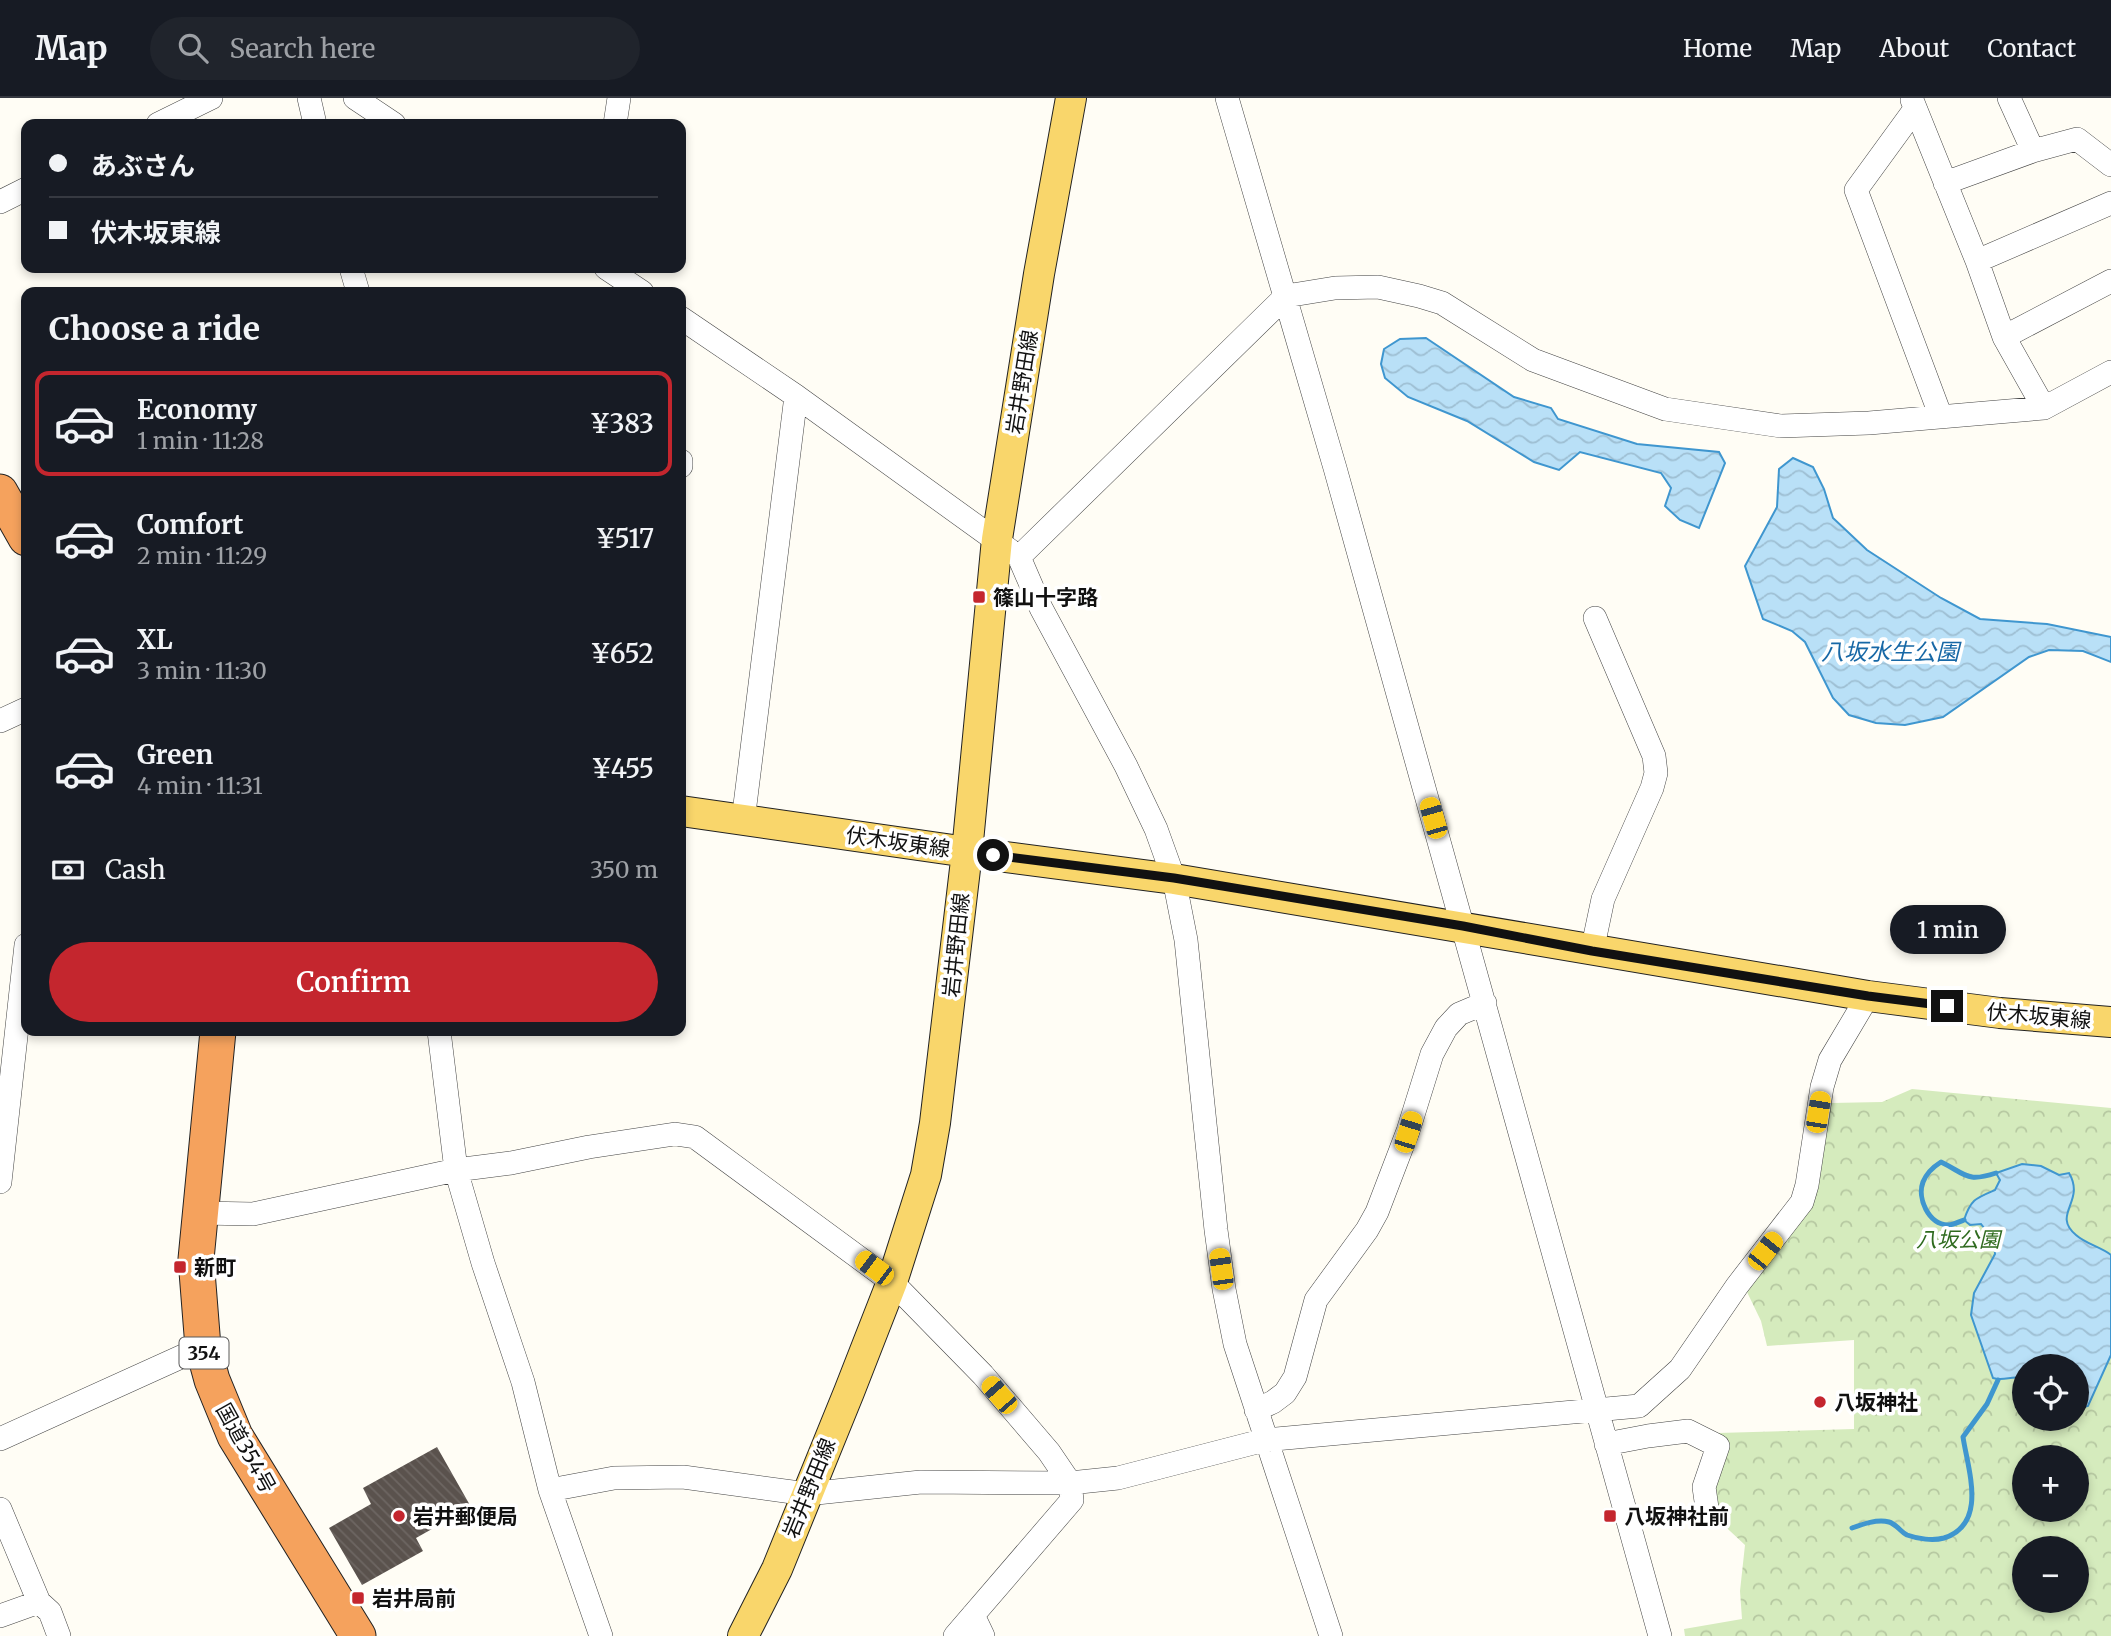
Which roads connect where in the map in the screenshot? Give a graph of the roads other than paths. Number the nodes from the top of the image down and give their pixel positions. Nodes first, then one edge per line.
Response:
1 (309, 98) edge
2 (355, 98) edge
3 (619, 98) edge
4 (1071, 98) edge
5 (1227, 98) edge
6 (2009, 98) edge
7 (206, 99) edge
8 (1913, 103) edge
9 (168, 119) edge
10 (314, 119) edge
11 (386, 119) edge
12 (616, 119) edge
13 (2033, 151) junction
14 (2111, 165) edge
15 (1945, 183) junction
16 (21, 192) edge
17 (0, 202) edge
18 (2111, 203) edge
19 (1977, 261) junction
20 (612, 273) edge
21 (2111, 281) edge
22 (630, 287) edge
23 (1286, 296) junction
24 (686, 321) edge
25 (2004, 337) junction
26 (2111, 372) edge
27 (796, 396) junction
28 (2044, 408) junction
29 (1941, 417) junction
30 (0, 492) edge
31 (21, 529) edge
32 (1008, 548) junction
33 (1595, 618) dead end
34 (21, 711) edge
35 (0, 721) edge
36 (686, 812) edge
37 (743, 821) junction
38 (967, 852) junction
39 (1174, 878) junction
40 (1463, 926) junction
41 (1592, 951) junction
42 (21, 991) edge
43 (1868, 996) junction
44 (1485, 1003) junction
45 (2111, 1022) edge
46 (218, 1036) edge
47 (440, 1036) edge
48 (456, 1170) junction
49 (0, 1182) edge
50 (200, 1213) junction
51 (892, 1282) junction
52 (203, 1347) junction
53 (1256, 1410) junction
54 (1597, 1411) junction
55 (0, 1439) edge
56 (1265, 1440) junction
57 (1606, 1444) junction
58 (1070, 1483) junction
59 (550, 1490) junction
60 (807, 1494) junction
61 (0, 1509) edge
62 (1708, 1514) dead end
63 (39, 1602) junction
64 (973, 1615) junction
65 (0, 1616) edge
66 (59, 1636) edge
67 (358, 1636) edge
68 (601, 1636) edge
69 (743, 1636) edge
70 (955, 1636) edge
71 (983, 1636) edge
72 (1331, 1636) edge
73 (1660, 1636) edge

1 - 10 street
2 - 11 street
3 - 12 street
4 - 32 main road, 岩井野田線
5 - 23 street
6 - 13 street
7 - 9 street
8 - 15 street
8 - 29 street
13 - 14 street
13 - 15 street
15 - 19 street
16 - 17 street
18 - 19 street
19 - 25 street
20 - 22 street
21 - 25 street
23 - 29 street
23 - 32 street
23 - 40 street
24 - 27 street
25 - 28 street
26 - 28 street
27 - 32 street
27 - 37 street
28 - 29 street
30 - 31 highway
32 - 38 main road, 岩井野田線
32 - 39 street
33 - 41 street
34 - 35 street
36 - 37 main road, 伏木坂東線
37 - 38 main road, 伏木坂東線
38 - 39 main road, 伏木坂東線
38 - 51 main road, 岩井野田線
39 - 40 main road, 伏木坂東線
39 - 53 street
40 - 41 main road, 伏木坂東線
40 - 44 street
41 - 43 main road, 伏木坂東線
42 - 49 street
43 - 45 main road, 伏木坂東線
43 - 54 street
44 - 53 street
44 - 54 street
46 - 50 highway, 国道354号 / 354
47 - 48 street
48 - 50 street
48 - 51 street
48 - 59 street
50 - 52 highway, 国道354号 / 354
51 - 58 street
51 - 60 main road, 岩井野田線
52 - 55 street
52 - 67 highway, 国道354号 / 354
53 - 56 street
54 - 56 street
54 - 57 street
56 - 58 street
56 - 72 street
57 - 62 street
57 - 73 street
58 - 60 street
58 - 64 street
59 - 60 street
59 - 68 street
60 - 69 main road, 岩井野田線
61 - 63 street
63 - 65 street
63 - 66 street
64 - 70 street
64 - 71 street

